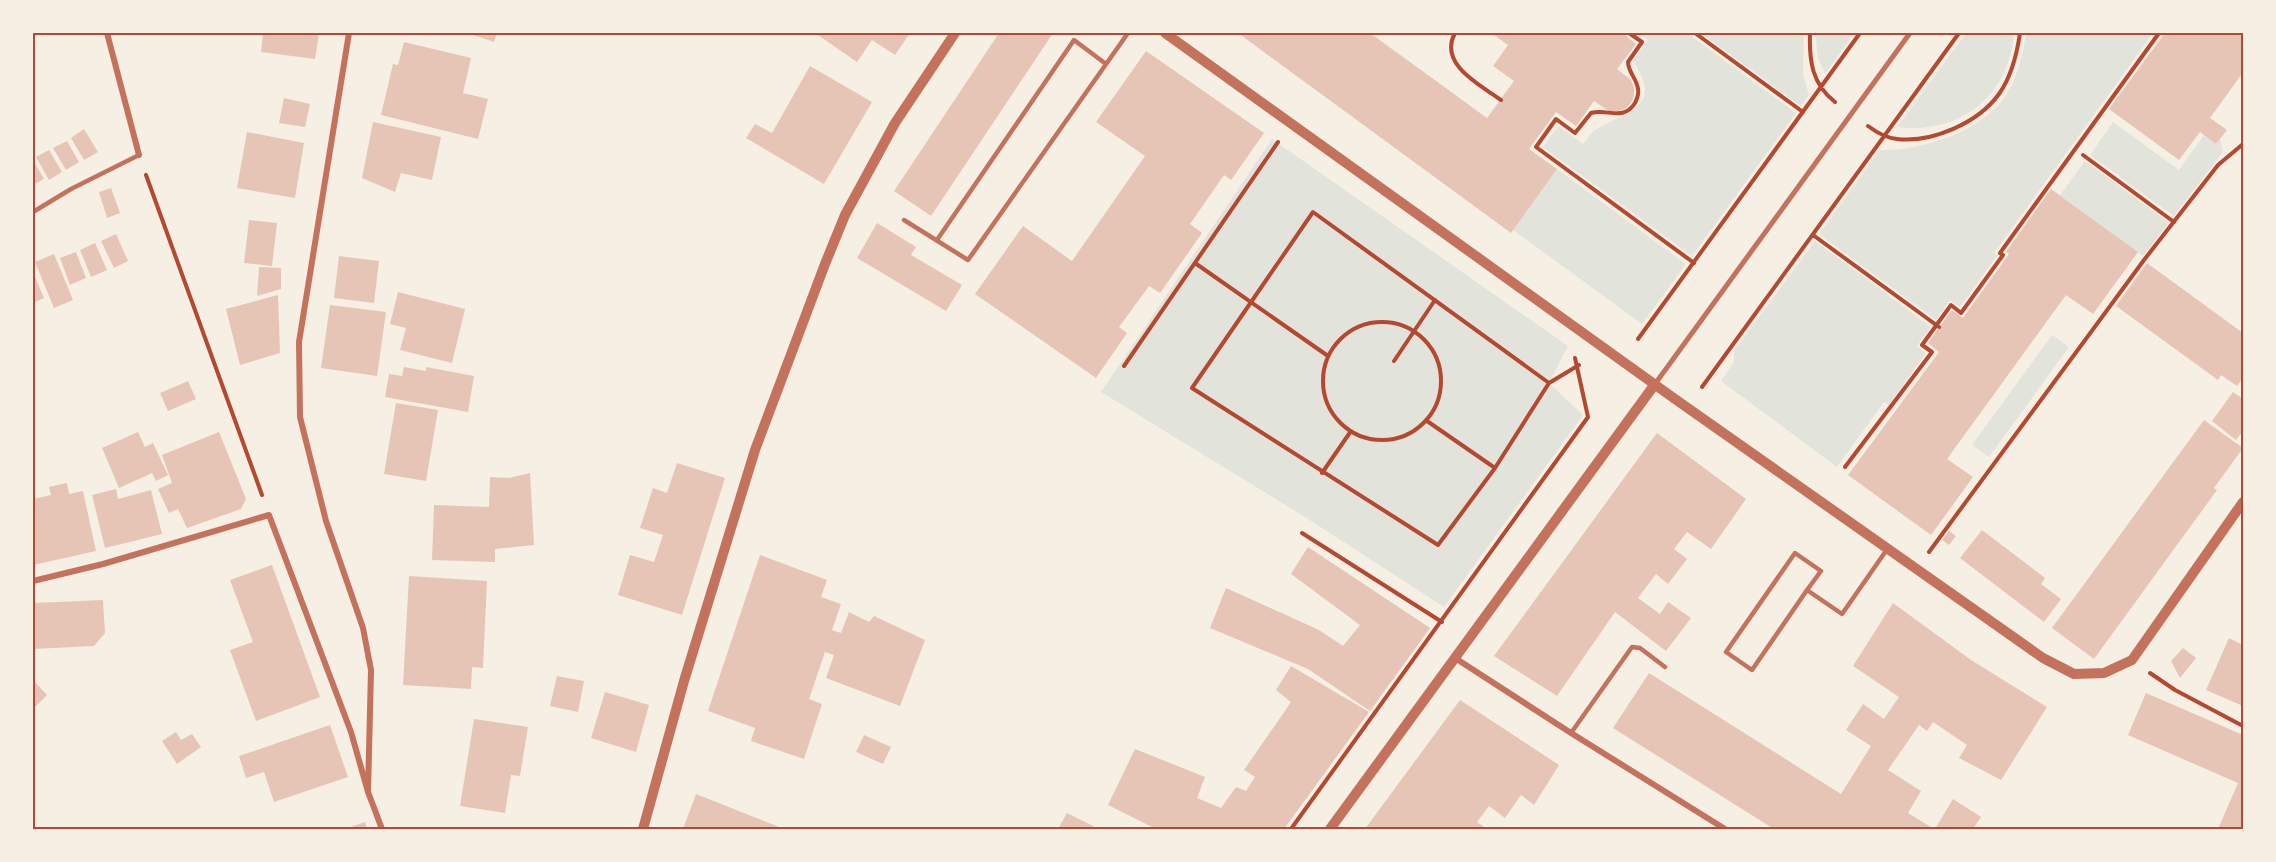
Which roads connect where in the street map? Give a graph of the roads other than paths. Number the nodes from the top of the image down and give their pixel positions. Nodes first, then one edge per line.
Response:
1 (107, 33) edge
2 (349, 33) edge
3 (955, 33) edge
4 (1128, 33) edge
5 (1165, 33) edge
6 (1910, 33) edge
7 (1106, 64) junction
8 (139, 155) joint
9 (33, 212) edge
10 (904, 220) dead end
11 (937, 240) junction
12 (1655, 384) junction
13 (2243, 502) edge
14 (1888, 548) junction
15 (33, 580) edge
16 (1807, 590) junction
17 (1455, 658) junction
18 (1665, 666) dead end
19 (1571, 733) junction
20 (368, 792) junction
21 (382, 829) edge
22 (643, 829) edge
23 (1330, 829) edge
24 (1725, 829) edge

1 - 8 street
2 - 20 street
3 - 22 street
4 - 7 lane
5 - 12 street
6 - 12 street
7 - 11 lane
7 - 11 lane
8 - 9 lane
10 - 11 lane
12 - 14 street
12 - 17 street
13 - 14 street
14 - 16 lane
15 - 20 street
16 - 16 lane
17 - 19 street
17 - 23 street
18 - 19 lane
19 - 24 street
20 - 21 street

